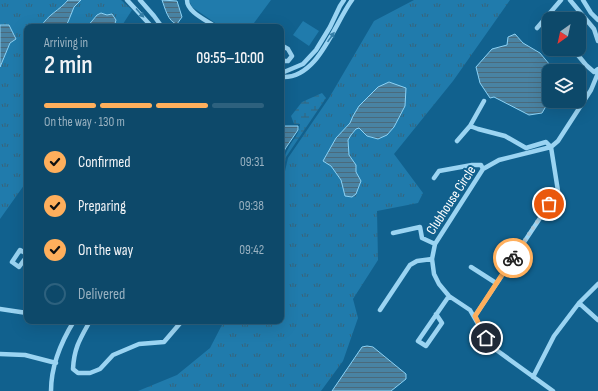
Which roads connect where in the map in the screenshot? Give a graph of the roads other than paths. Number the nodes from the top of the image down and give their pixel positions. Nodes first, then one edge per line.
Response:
1 (127, 0) edge
2 (140, 0) edge
3 (186, 0) edge
4 (344, 0) edge
5 (352, 0) edge
6 (561, 0) edge
7 (570, 0) edge
8 (583, 0) edge
9 (552, 12) edge
10 (598, 20) edge
11 (150, 24) edge
12 (160, 24) edge
13 (212, 24) edge
14 (542, 24) edge
15 (537, 28) dead end
16 (598, 41) edge
17 (284, 47) edge
18 (579, 56) edge
19 (284, 61) edge
20 (598, 69) edge
21 (284, 72) edge
22 (598, 73) edge
23 (284, 77) edge
24 (484, 101) dead end
25 (470, 126) junction
26 (457, 141) dead end
27 (551, 147) junction
28 (483, 169) junction
29 (434, 178) dead end
30 (393, 232) dead end
31 (435, 244) junction
32 (24, 253) edge
33 (432, 259) junction
34 (24, 260) edge
35 (471, 267) dead end
36 (496, 283) junction
37 (598, 284) edge
38 (449, 296) junction
39 (579, 303) junction
40 (0, 309) edge
41 (380, 310) dead end
42 (24, 313) edge
43 (436, 314) junction
44 (475, 316) junction
45 (598, 320) edge
46 (72, 324) edge
47 (88, 324) edge
48 (179, 324) edge
49 (0, 354) edge
50 (56, 363) junction
51 (533, 377) junction
52 (51, 391) edge
53 (553, 391) edge

1 -> 11 street
2 - 12 street
3 - 13 street
4 - 21 street
23 -> 5 street
6 - 9 street
7 - 16 street
8 - 10 street
14 - 15 street
17 - 19 street
18 - 20 street
22 - 27 street
24 - 25 street
25 - 26 street
25 - 27 street
27 - 28 street, Clubhouse Circle
27 - 36 street
28 - 29 street
28 - 31 street, Clubhouse Circle
30 - 31 street
31 - 33 street, Clubhouse Circle
32 - 34 street
33 - 38 street, Clubhouse Circle
33 - 41 street
35 - 36 street
36 - 44 street
37 - 39 street
38 - 43 street
38 - 44 street, Clubhouse Circle
39 - 45 street
39 - 51 street
40 - 42 street
43 - 43 street
44 - 51 street
46 - 50 street
47 - 48 street
49 - 50 street
50 - 52 street
51 - 53 street

